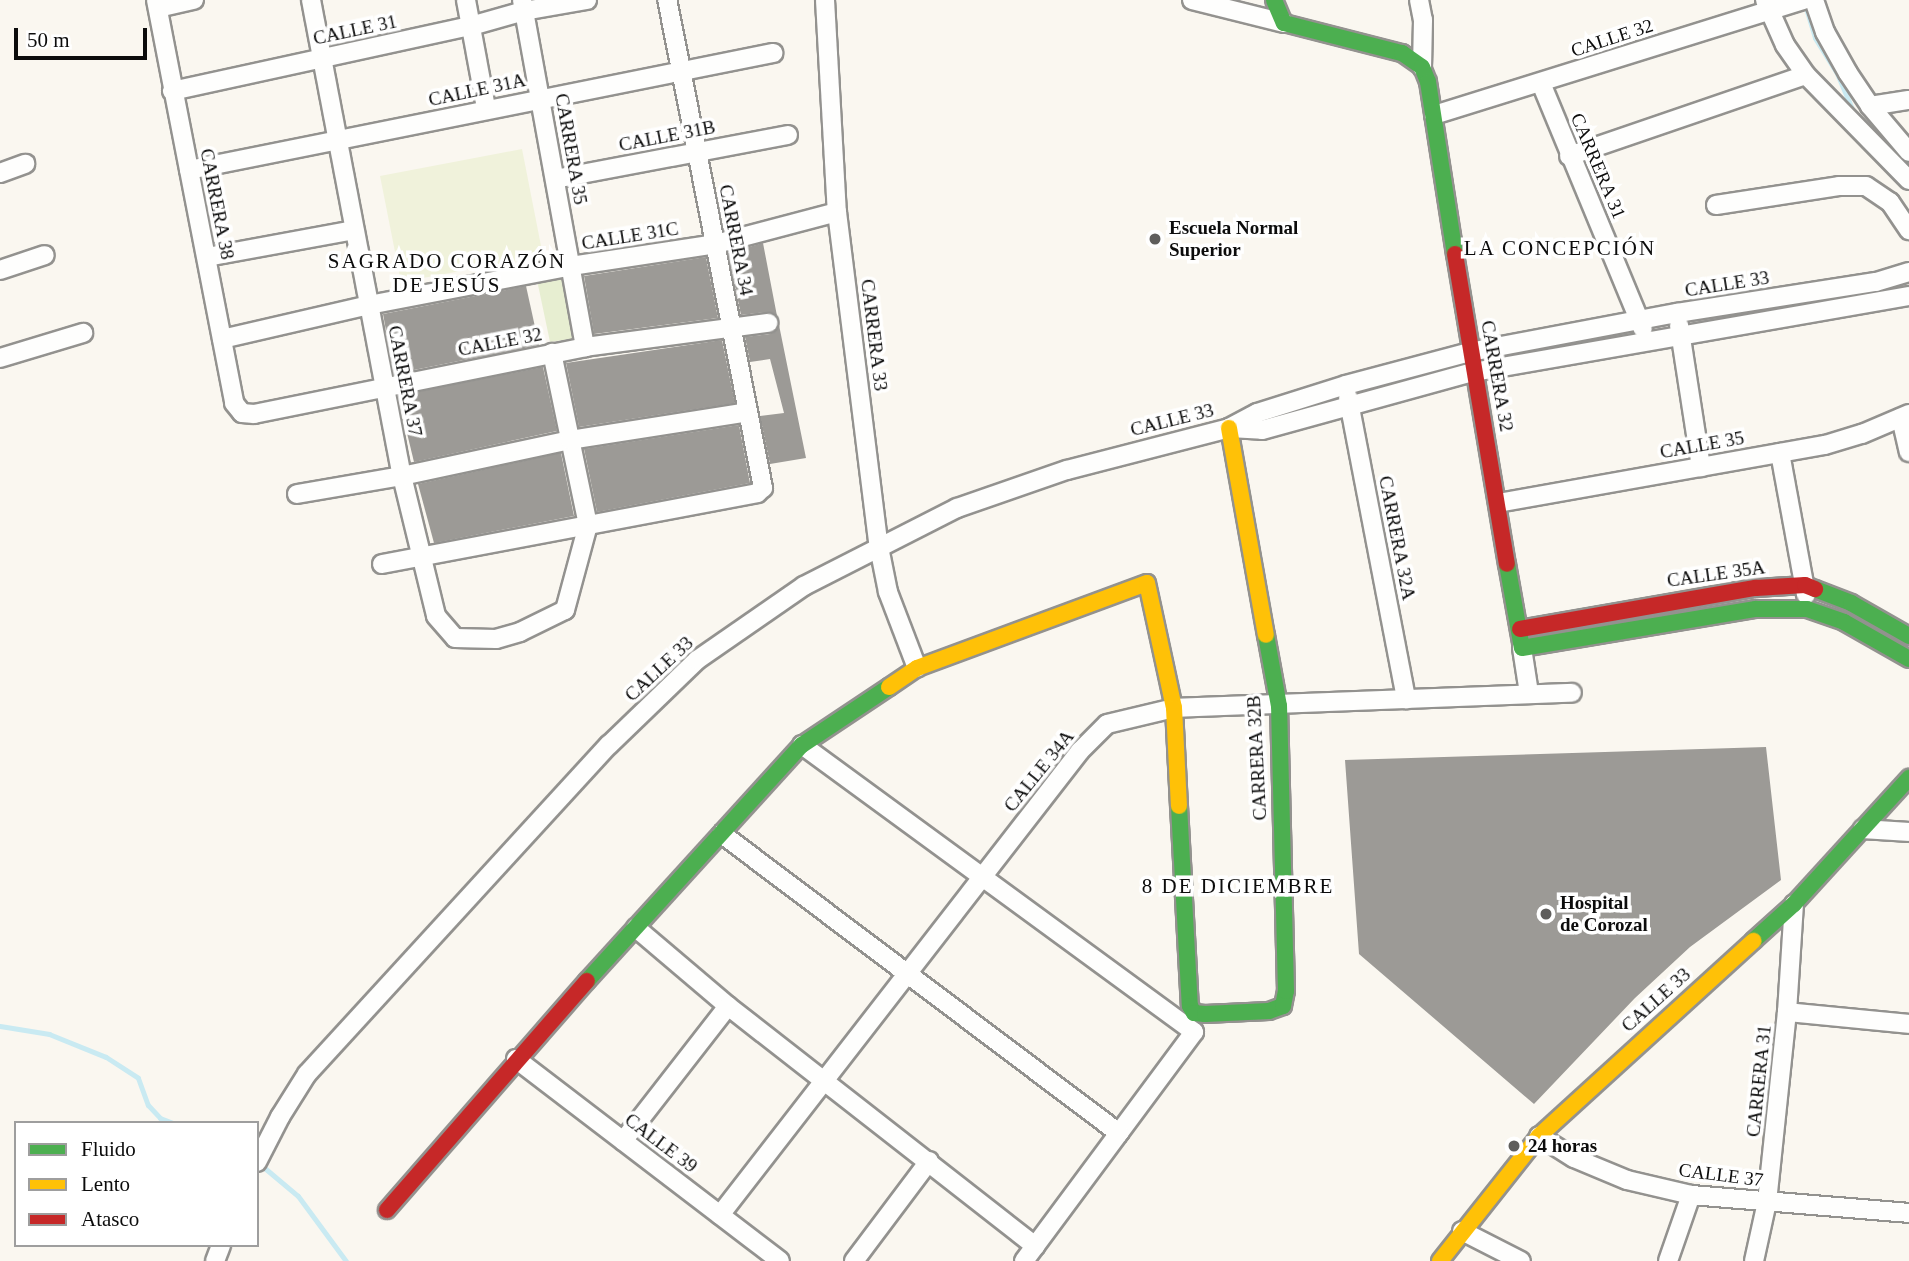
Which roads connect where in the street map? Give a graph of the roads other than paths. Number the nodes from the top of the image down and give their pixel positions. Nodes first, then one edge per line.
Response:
1 (194, 0) edge
2 (311, 0) edge
3 (466, 0) edge
4 (587, 0) edge
5 (667, 0) edge
6 (825, 0) edge
7 (1192, 0) edge
8 (1275, 0) edge
9 (1419, 0) edge
10 (1803, 0) edge
11 (1814, 0) edge
12 (157, 4) edge
13 (1766, 5) edge
14 (523, 6) edge
15 (1284, 23) junction
16 (471, 26) junction
17 (773, 53) dead end
18 (322, 58) junction
19 (1422, 66) junction
20 (680, 71) junction
21 (1806, 75) junction
22 (1541, 83) junction
23 (172, 91) junction
24 (540, 98) junction
25 (1909, 100) edge
26 (1870, 106) junction
27 (486, 108) junction
28 (1434, 115) junction
29 (788, 135) dead end
30 (337, 141) junction
31 (696, 152) junction
32 (1909, 152) edge
33 (1569, 156) junction
34 (25, 164) dead end
35 (190, 170) junction
36 (0, 173) edge
37 (555, 179) junction
38 (1909, 180) edge
39 (1716, 205) dead end
40 (837, 212) junction
41 (354, 230) junction
42 (1909, 230) edge
43 (716, 244) junction
44 (45, 255) dead end
45 (207, 257) junction
46 (571, 266) junction
47 (0, 270) edge
48 (1909, 272) edge
49 (1909, 296) edge
50 (369, 305) junction
51 (1677, 313) junction
52 (1641, 320) junction
53 (768, 323) dead end
54 (731, 326) junction
55 (83, 333) dead end
56 (1680, 337) junction
57 (222, 339) junction
58 (1646, 343) junction
59 (585, 347) junction
60 (1470, 352) junction
61 (552, 353) junction
62 (0, 358) edge
63 (1473, 372) junction
64 (384, 385) junction
65 (1346, 386) junction
66 (1350, 407) junction
67 (748, 412) junction
68 (242, 413) joint
69 (1905, 416) edge
70 (1229, 428) junction
71 (570, 440) junction
72 (1909, 452) edge
73 (1780, 453) junction
74 (1701, 467) junction
75 (402, 476) junction
76 (297, 495) dead end
77 (1498, 503) junction
78 (588, 525) junction
79 (880, 547) junction
80 (423, 557) junction
81 (382, 565) dead end
82 (1805, 585) junction
83 (1807, 609) junction
84 (1520, 629) junction
85 (1909, 636) edge
86 (1522, 648) junction
87 (1909, 659) edge
88 (917, 668) junction
89 (1530, 693) junction
90 (1572, 693) dead end
91 (1406, 699) junction
92 (1279, 706) junction
93 (1174, 708) junction
94 (802, 745) junction
95 (1909, 778) edge
96 (1863, 829) junction
97 (1909, 832) edge
98 (722, 834) junction
99 (982, 877) junction
100 (1794, 904) junction
101 (636, 928) junction
102 (908, 974) junction
103 (728, 1006) junction
104 (1787, 1012) junction
105 (1909, 1024) edge
106 (516, 1059) junction
107 (824, 1080) junction
108 (1119, 1133) junction
109 (1539, 1136) junction
110 (623, 1141) junction
111 (261, 1155) edge
112 (929, 1161) junction
113 (1691, 1195) junction
114 (1767, 1202) junction
115 (387, 1210) dead end
116 (1909, 1213) edge
117 (720, 1215) junction
118 (1462, 1231) junction
119 (1035, 1246) junction
120 (780, 1261) edge
121 (854, 1261) edge
122 (1024, 1261) edge
123 (1440, 1261) edge
124 (1521, 1261) edge
125 (1668, 1261) edge
126 (1754, 1261) edge

1 - 12 street
2 - 18 street, CARRERA 37
3 - 16 street
4 - 14 street, CALLE 31
5 - 20 street, CARRERA 34
6 - 40 street, CARRERA 33
7 - 15 street
8 - 15 street
9 - 19 street, CARRERA 32
10 - 13 street, CALLE 32
11 - 26 street
12 - 23 street, CARRERA 38
13 - 21 street
13 - 22 street, CALLE 32
14 - 16 street, CALLE 31
14 - 24 street, CARRERA 35
15 - 19 street
16 - 18 street, CALLE 31
16 - 27 street
17 - 20 street, CALLE 31A
18 - 23 street, CALLE 31
18 - 30 street, CARRERA 37
19 - 28 street, CARRERA 32
20 - 24 street, CALLE 31A
20 - 31 street, CARRERA 34
21 - 33 street
21 - 38 street
22 - 28 street, CALLE 32
22 - 33 street, CARRERA 31
23 - 35 street, CARRERA 38
24 - 27 street, CALLE 31A
24 - 37 street, CARRERA 35
25 - 26 street
26 - 32 street
27 - 30 street, CALLE 31A
28 - 60 street, CARRERA 32
29 - 31 street, CALLE 31B
30 - 35 street, CALLE 31A
30 - 41 street, CARRERA 37
31 - 37 street, CALLE 31B
31 - 43 street, CARRERA 34
33 - 52 street, CARRERA 31
34 - 36 street
35 - 45 street, CARRERA 38
37 - 46 street, CARRERA 35
39 - 42 street
40 - 43 street, CALLE 31C
40 - 79 street, CARRERA 33
41 - 45 street
41 - 50 street, CARRERA 37
43 - 46 street, CALLE 31C
43 - 54 street, CARRERA 34
44 - 47 street
45 - 57 street, CARRERA 38
46 - 50 street, CALLE 31C
46 - 59 street, CARRERA 35
48 - 51 street, CALLE 33
49 - 56 street, CALLE 33
50 - 57 street, CALLE 31C
50 - 64 street, CARRERA 37
51 - 52 street, CALLE 33
51 - 56 street
52 - 58 street, CARRERA 31
52 - 60 street, CALLE 33
53 - 54 street, CALLE 32
54 - 59 street, CALLE 32
54 - 67 street, CARRERA 34
55 - 62 street
56 - 58 street, CALLE 33
56 - 74 street
57 - 68 street, CARRERA 38
58 - 63 street, CALLE 33
59 - 61 street, CALLE 32
60 - 63 street, CARRERA 32
60 - 65 street, CALLE 33
61 - 64 street, CALLE 32
61 - 71 street
63 - 66 street, CALLE 33
63 - 77 street, CARRERA 32
64 - 68 street, CALLE 32
64 - 75 street, CARRERA 37
65 - 66 street, CARRERA 32A
65 - 70 street, CALLE 33
66 - 70 street, CALLE 33
66 - 91 street, CARRERA 32A
67 - 71 street
67 - 78 street, CARRERA 34
69 - 72 street
69 - 73 street, CALLE 35
70 - 79 street, CALLE 33
70 - 92 street, CARRERA 32B
71 - 75 street
71 - 78 street
73 - 74 street, CALLE 35
73 - 82 street
74 - 77 street, CALLE 35
75 - 76 street
75 - 80 street, CARRERA 37
77 - 84 street, CARRERA 32
78 - 80 street
78 - 80 street, CARRERA 37
79 - 88 street, CARRERA 33
79 - 111 street, CALLE 33
80 - 81 street
82 - 83 street
82 - 84 street, CALLE 35A
82 - 85 street, CALLE 35A
83 - 86 street
83 - 87 street
84 - 86 street, CARRERA 32
86 - 89 street, CARRERA 32
88 - 93 street
88 - 94 street
89 - 90 street, CALLE 34A
89 - 91 street, CALLE 34A
91 - 92 street, CALLE 34A
92 - 93 street, CALLE 34A
92 - 93 street, CARRERA 32B
93 - 99 street, CALLE 34A
94 - 98 street
94 - 99 street
95 - 96 street, CALLE 33
96 - 97 street
96 - 100 street, CALLE 33
98 - 101 street
98 - 102 street
99 - 102 street, CALLE 34A
99 - 108 street
100 - 104 street, CARRERA 31
100 - 109 street, CALLE 33
101 - 103 street
101 - 106 street
102 - 107 street, CALLE 34A
102 - 108 street
103 - 107 street
103 - 110 street
104 - 105 street
104 - 114 street, CARRERA 31
106 - 110 street, CALLE 39
106 - 115 street
107 - 112 street
107 - 117 street, CALLE 34A
108 - 119 street
109 - 113 street, CALLE 37
109 - 118 street, CALLE 33
110 - 117 street, CALLE 39
112 - 119 street
112 - 121 street
113 - 114 street, CALLE 37
113 - 125 street
114 - 116 street, CALLE 37
114 - 126 street, CARRERA 31
117 - 120 street, CALLE 39
118 - 123 street, CALLE 33
118 - 124 street
119 - 122 street

